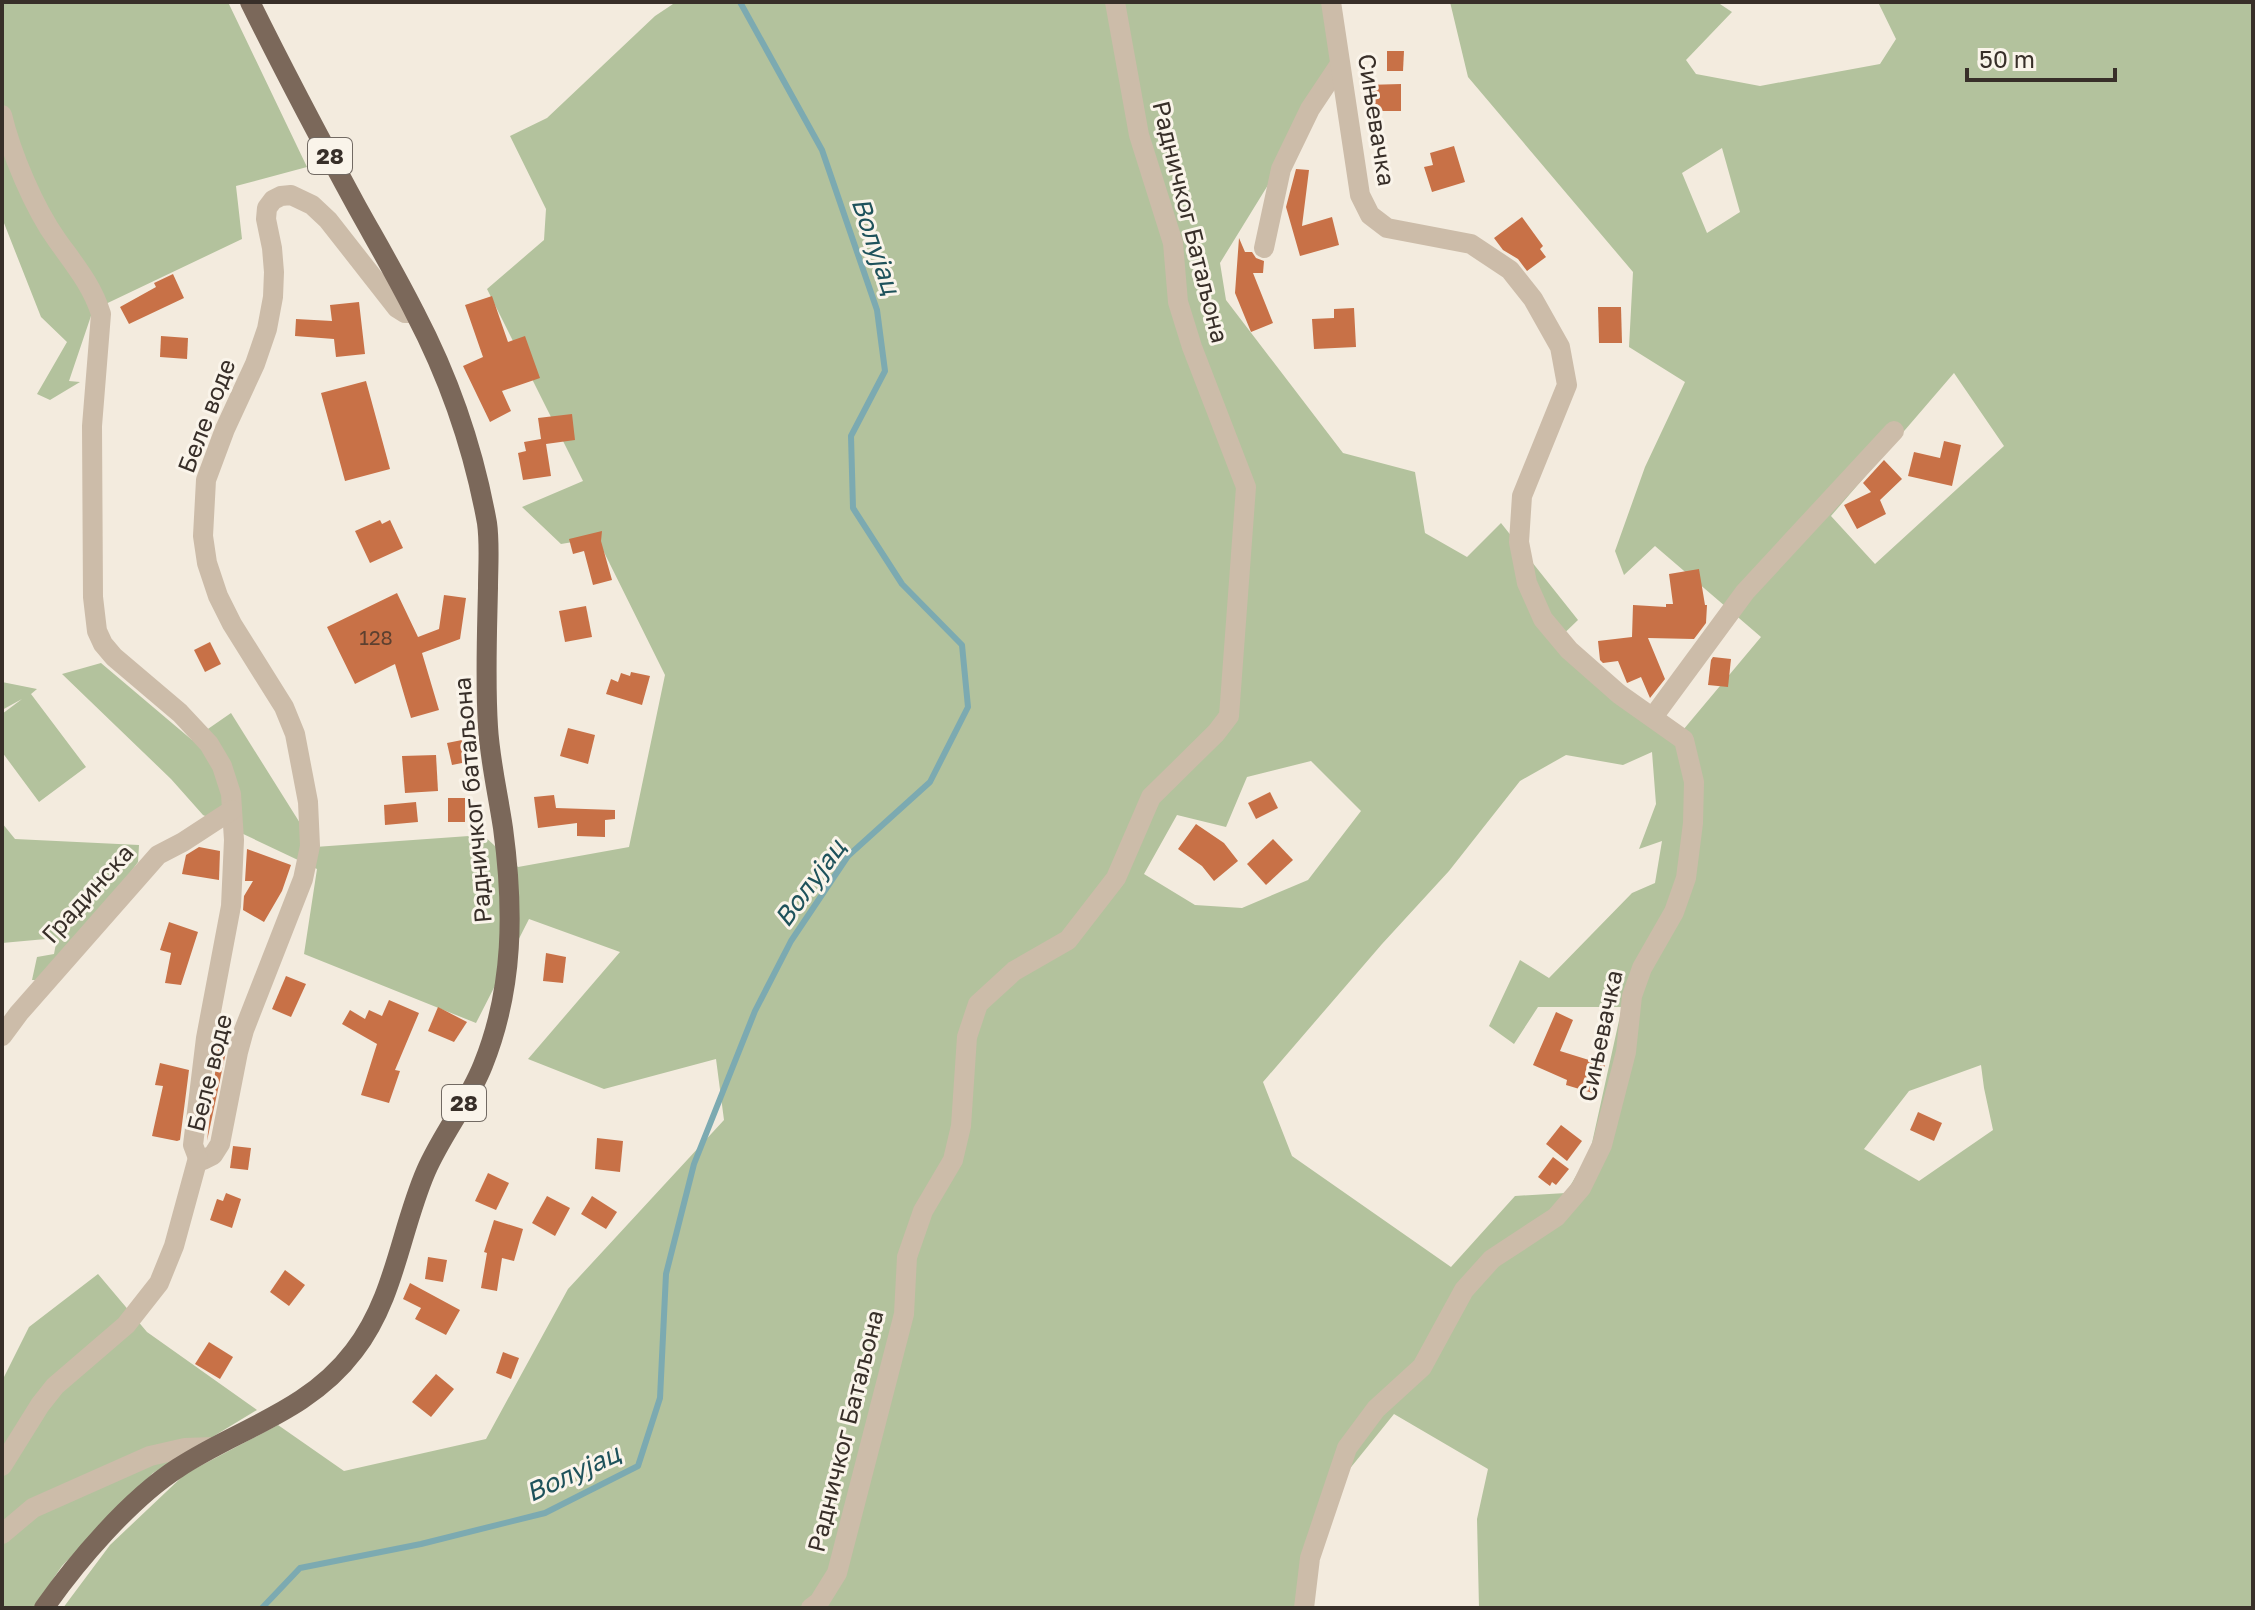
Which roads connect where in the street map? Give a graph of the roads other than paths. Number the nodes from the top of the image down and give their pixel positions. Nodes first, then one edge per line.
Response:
1 (250, 2) edge
2 (1115, 2) edge
3 (1331, 2) edge
4 (1340, 64) junction
5 (2, 115) edge
6 (1264, 248) dead end
7 (415, 313) junction
8 (1894, 431) dead end
9 (1653, 717) junction
10 (232, 810) junction
11 (2, 1036) edge
12 (198, 1158) junction
13 (214, 1447) junction
14 (2, 1466) edge
15 (2, 1534) edge
16 (44, 1608) edge
17 (811, 1608) edge
18 (1304, 1608) edge

1 - 7 main road, Радничког батаљона / 28
2 - 17 street, Радничког Батаљона
3 - 4 street, Сињевачка
4 - 6 street
4 - 9 street, Сињевачка
5 - 10 street, Беле воде
7 - 12 street, Беле воде
7 - 13 main road, Радничког батаљона / 28
8 - 9 street
9 - 18 street, Сињевачка
10 - 11 street, Градинска
10 - 12 street, Беле воде
12 - 14 street
13 - 15 street
13 - 16 main road, Радничког батаљона / 28

